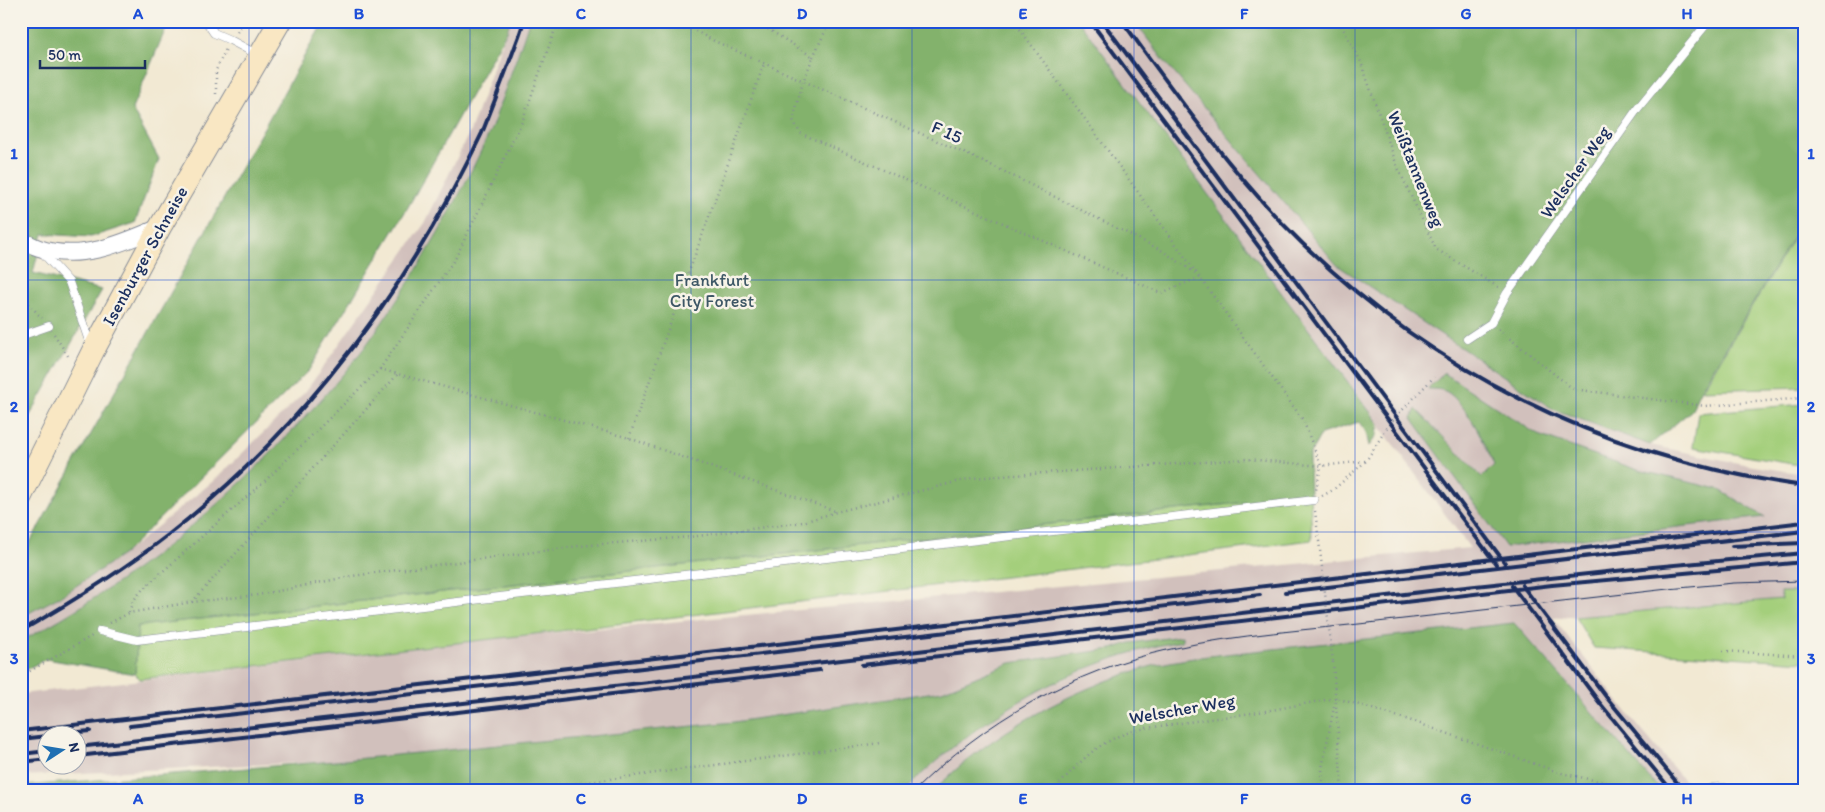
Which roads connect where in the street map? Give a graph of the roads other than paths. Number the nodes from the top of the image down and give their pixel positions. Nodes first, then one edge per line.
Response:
1 (206, 21) edge
2 (280, 21) edge
3 (1709, 21) edge
4 (259, 56) junction
5 (160, 227) junction
6 (21, 240) edge
7 (39, 248) junction
8 (49, 326) dead end
9 (26, 334) dead end
10 (1467, 339) dead end
11 (92, 351) junction
12 (21, 496) edge
13 (1314, 500) road end
14 (100, 631) road end
15 (1705, 791) edge
16 (1732, 791) edge

1 - 4 lane
2 - 4 main road, Isenburger Schneise
3 - 10 lane, Welscher Weg
4 - 5 main road, Isenburger Schneise
5 - 7 street
5 - 11 main road, Isenburger Schneise
6 - 7 street
7 - 11 lane
8 - 9 lane
11 - 12 main road, Isenburger Schneise
13 - 14 lane
15 - 16 lane

